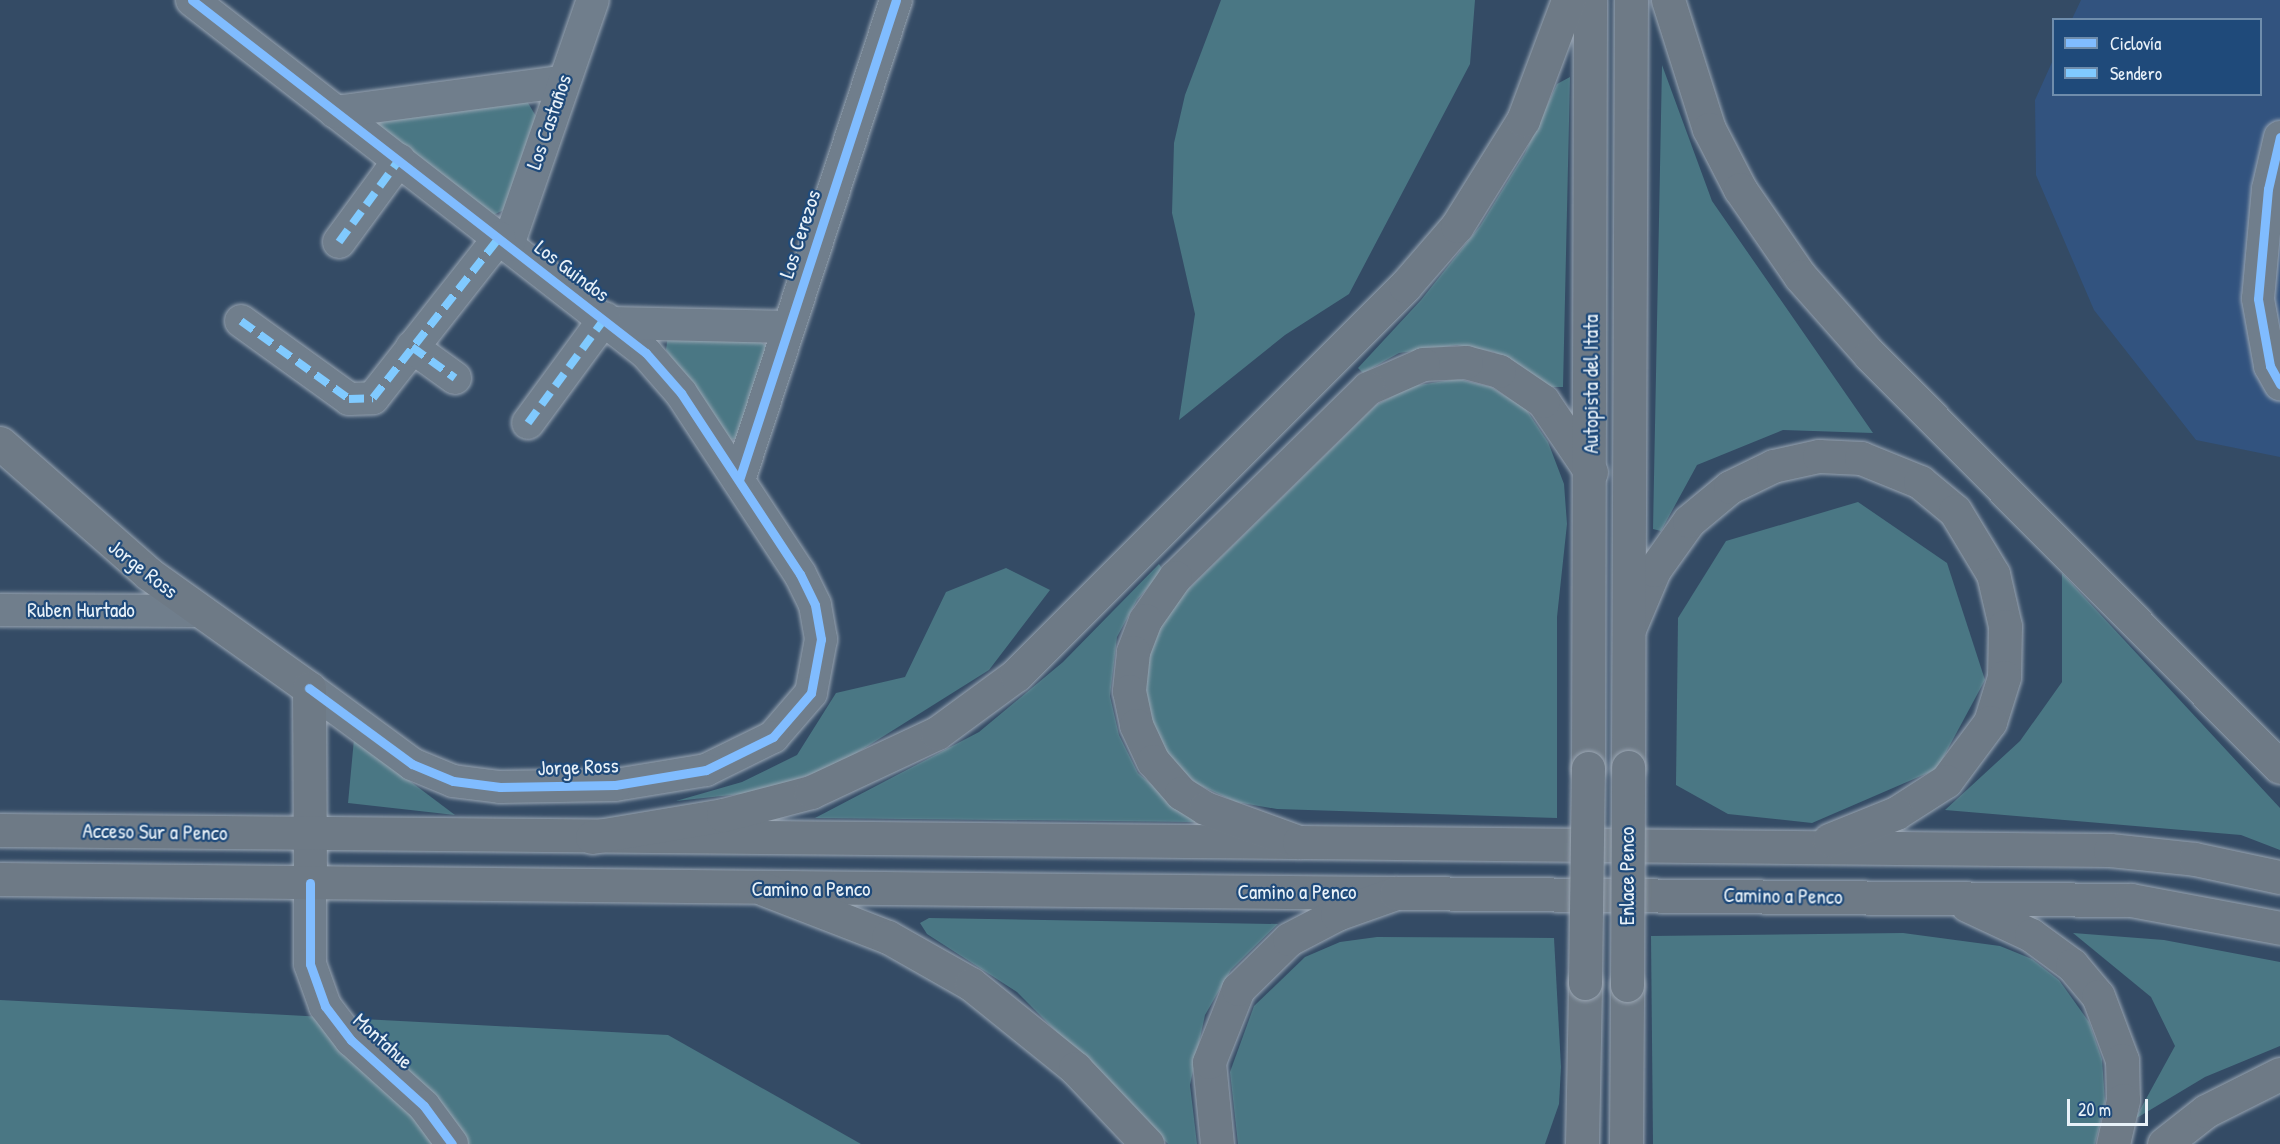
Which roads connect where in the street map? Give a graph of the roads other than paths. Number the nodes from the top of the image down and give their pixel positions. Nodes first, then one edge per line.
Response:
1 (192, 0) edge
2 (593, 0) edge
3 (896, 0) edge
4 (1568, 0) edge
5 (1590, 0) edge
6 (1631, 0) edge
7 (1668, 0) edge
8 (561, 82) junction
9 (335, 112) junction
10 (2280, 137) edge
11 (399, 160) junction
12 (503, 241) junction
13 (339, 242) dead end
14 (242, 321) dead end
15 (609, 321) junction
16 (789, 327) junction
17 (412, 347) junction
18 (455, 378) dead end
19 (2280, 384) edge
20 (528, 423) dead end
21 (0, 443) edge
22 (1592, 472) junction
23 (739, 480) junction
24 (0, 610) edge
25 (198, 611) junction
26 (1629, 629) junction
27 (821, 657) joint
28 (309, 688) junction
29 (1628, 767) joint
30 (2280, 767) edge
31 (1588, 768) joint
32 (0, 830) edge
33 (310, 833) junction
34 (592, 837) junction
35 (1299, 842) junction
36 (1803, 847) junction
37 (2280, 877) edge
38 (0, 879) edge
39 (310, 883) junction
40 (764, 889) junction
41 (1396, 893) junction
42 (1942, 898) junction
43 (2280, 928) edge
44 (2280, 1074) edge
45 (1584, 1093) junction
46 (452, 1144) edge
47 (1147, 1144) edge
48 (1217, 1144) edge
49 (1562, 1144) edge
50 (1582, 1144) edge
51 (1626, 1144) edge
52 (2113, 1144) edge
53 (2164, 1144) edge

1 - 9 street, Los Guindos
2 - 8 street, Los Castaños
3 - 16 street, Los Cerezos
4 - 34 main road
5 - 22 main road, Autopista del Itata
6 - 26 main road, Autopista del Itata
7 - 30 main road
8 - 9 street
8 - 12 street, Los Castaños
9 - 11 street, Los Guindos
10 - 19 street
11 - 12 street, Los Guindos
11 - 13 street
12 - 15 street, Los Guindos
12 - 17 street
14 - 17 street
15 - 16 street, Los Guindos
15 - 20 street
15 - 23 street, Los Guindos
16 - 23 street, Los Cerezos
17 - 18 street
21 - 25 main road, Jorge Ross
22 - 31 main road, Autopista del Itata
22 - 35 main road
23 - 27 street, Los Guindos
24 - 25 street, Ruben Hurtado
25 - 28 main road, Jorge Ross
26 - 29 main road, Autopista del Itata
26 - 36 main road
27 - 28 street, Jorge Ross
28 - 33 main road
29 - 51 main road, Enlace Penco, bridge
31 - 45 main road, Enlace Penco, bridge
32 - 33 main road, Acceso Sur a Penco
33 - 34 main road
33 - 39 main road
34 - 35 main road
35 - 36 main road
36 - 37 main road
38 - 39 main road
39 - 40 main road, Camino a Penco
39 - 46 street, Montahue
40 - 41 main road, Camino a Penco
40 - 47 main road
41 - 42 main road, Camino a Penco
41 - 48 main road
42 - 43 main road, Camino a Penco
42 - 52 main road
44 - 53 main road
45 - 49 main road
45 - 50 main road, Enlace Penco

